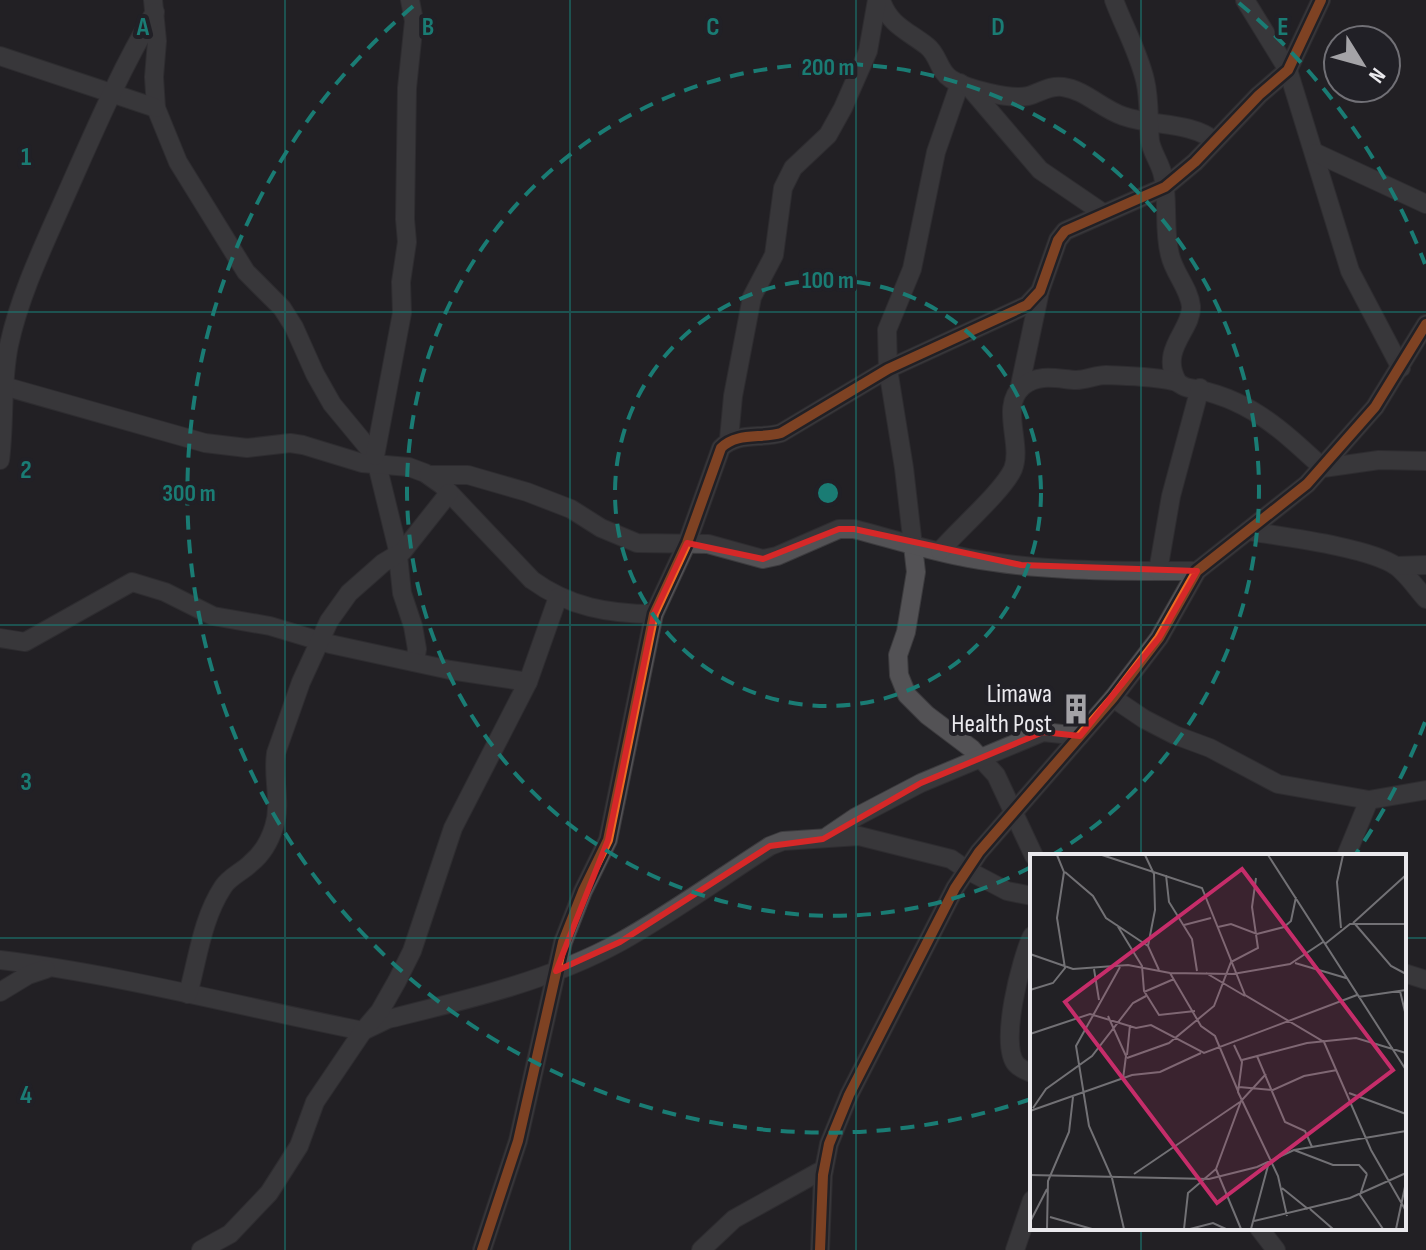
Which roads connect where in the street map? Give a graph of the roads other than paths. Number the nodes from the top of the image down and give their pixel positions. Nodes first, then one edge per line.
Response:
1 (410, 0) edge
2 (879, 0) edge
3 (1114, 0) edge
4 (1245, 0) edge
5 (1321, 0) edge
6 (157, 4) edge
7 (0, 56) edge
8 (1288, 70) junction
9 (965, 86) junction
10 (113, 94) junction
11 (156, 108) junction
12 (1150, 124) junction
13 (1215, 141) junction
14 (1316, 153) junction
15 (1165, 187) junction
16 (1426, 204) edge
17 (1103, 213) junction
18 (1040, 291) junction
19 (1426, 324) edge
20 (1401, 368) junction
21 (888, 369) junction
22 (2, 378) edge
23 (1177, 381) junction
24 (1200, 388) junction
25 (1019, 390) junction
26 (729, 439) junction
27 (0, 460) edge
28 (375, 460) junction
29 (1426, 461) edge
30 (1323, 468) junction
31 (428, 475) junction
32 (449, 493) junction
33 (1248, 531) junction
34 (687, 543) junction
35 (911, 544) junction
36 (940, 551) junction
37 (398, 554) junction
38 (1426, 565) edge
39 (1396, 566) junction
40 (1158, 571) junction
41 (1197, 571) junction
42 (558, 597) junction
43 (1426, 599) edge
44 (654, 614) junction
45 (0, 638) edge
46 (319, 641) junction
47 (415, 662) junction
48 (528, 682) junction
49 (1113, 698) junction
50 (1080, 736) junction
51 (982, 758) junction
52 (1426, 790) edge
53 (1369, 800) junction
54 (1014, 812) junction
55 (823, 839) junction
56 (979, 852) junction
57 (1033, 854) edge
58 (1347, 854) edge
59 (951, 859) junction
60 (967, 870) junction
61 (1030, 896) edge
62 (1030, 942) edge
63 (0, 960) edge
64 (53, 967) junction
65 (556, 971) junction
66 (1406, 974) edge
67 (1426, 980) edge
68 (0, 992) edge
69 (188, 994) junction
70 (363, 1031) junction
71 (1030, 1072) edge
72 (824, 1169) junction
73 (1030, 1206) edge
74 (1261, 1230) edge
75 (201, 1250) edge
76 (482, 1250) edge
77 (701, 1250) edge
78 (820, 1250) edge
79 (1015, 1250) edge
80 (1276, 1250) edge

1 - 28 street
2 - 9 street
2 - 26 street
3 - 12 street
4 - 8 street
5 - 8 street
6 - 10 street
6 - 11 street
7 - 10 street
8 - 13 street
8 - 14 street
9 - 12 street
9 - 17 street
9 - 21 street
10 - 11 street
10 - 22 street
11 - 28 street
12 - 13 street
12 - 15 street
13 - 15 street
14 - 16 street
14 - 20 street
15 - 17 street
15 - 23 street
17 - 18 street
18 - 21 street
18 - 25 street
19 - 20 street
20 - 30 street
21 - 26 street
21 - 35 street
22 - 27 street
22 - 28 street
23 - 24 street
23 - 25 street
24 - 30 street
24 - 40 street
25 - 36 street
26 - 34 street
28 - 31 street
28 - 37 street
29 - 30 street
30 - 33 street
31 - 32 street
31 - 34 street
32 - 37 street
32 - 42 street
33 - 39 street
33 - 41 street
34 - 35 street
34 - 44 street
35 - 36 street
35 - 51 street
36 - 40 street
37 - 46 street
37 - 47 street
38 - 39 street
39 - 43 street
40 - 41 street
41 - 49 street
42 - 44 street
42 - 48 street
44 - 65 street
45 - 46 street
46 - 47 street
46 - 69 street
47 - 48 street
48 - 70 street
49 - 50 street
49 - 53 street
50 - 51 street
50 - 54 street
51 - 54 street
51 - 55 street
52 - 53 street
53 - 58 street
54 - 56 street
54 - 57 street
55 - 59 street
55 - 65 street
56 - 59 street
56 - 60 street
59 - 60 street
60 - 61 street
60 - 72 street
62 - 71 street
63 - 64 street
64 - 68 street
64 - 69 street
65 - 70 street
65 - 76 street
66 - 67 street
69 - 70 street
70 - 75 street
72 - 77 street
72 - 78 street
73 - 79 street
74 - 80 street

